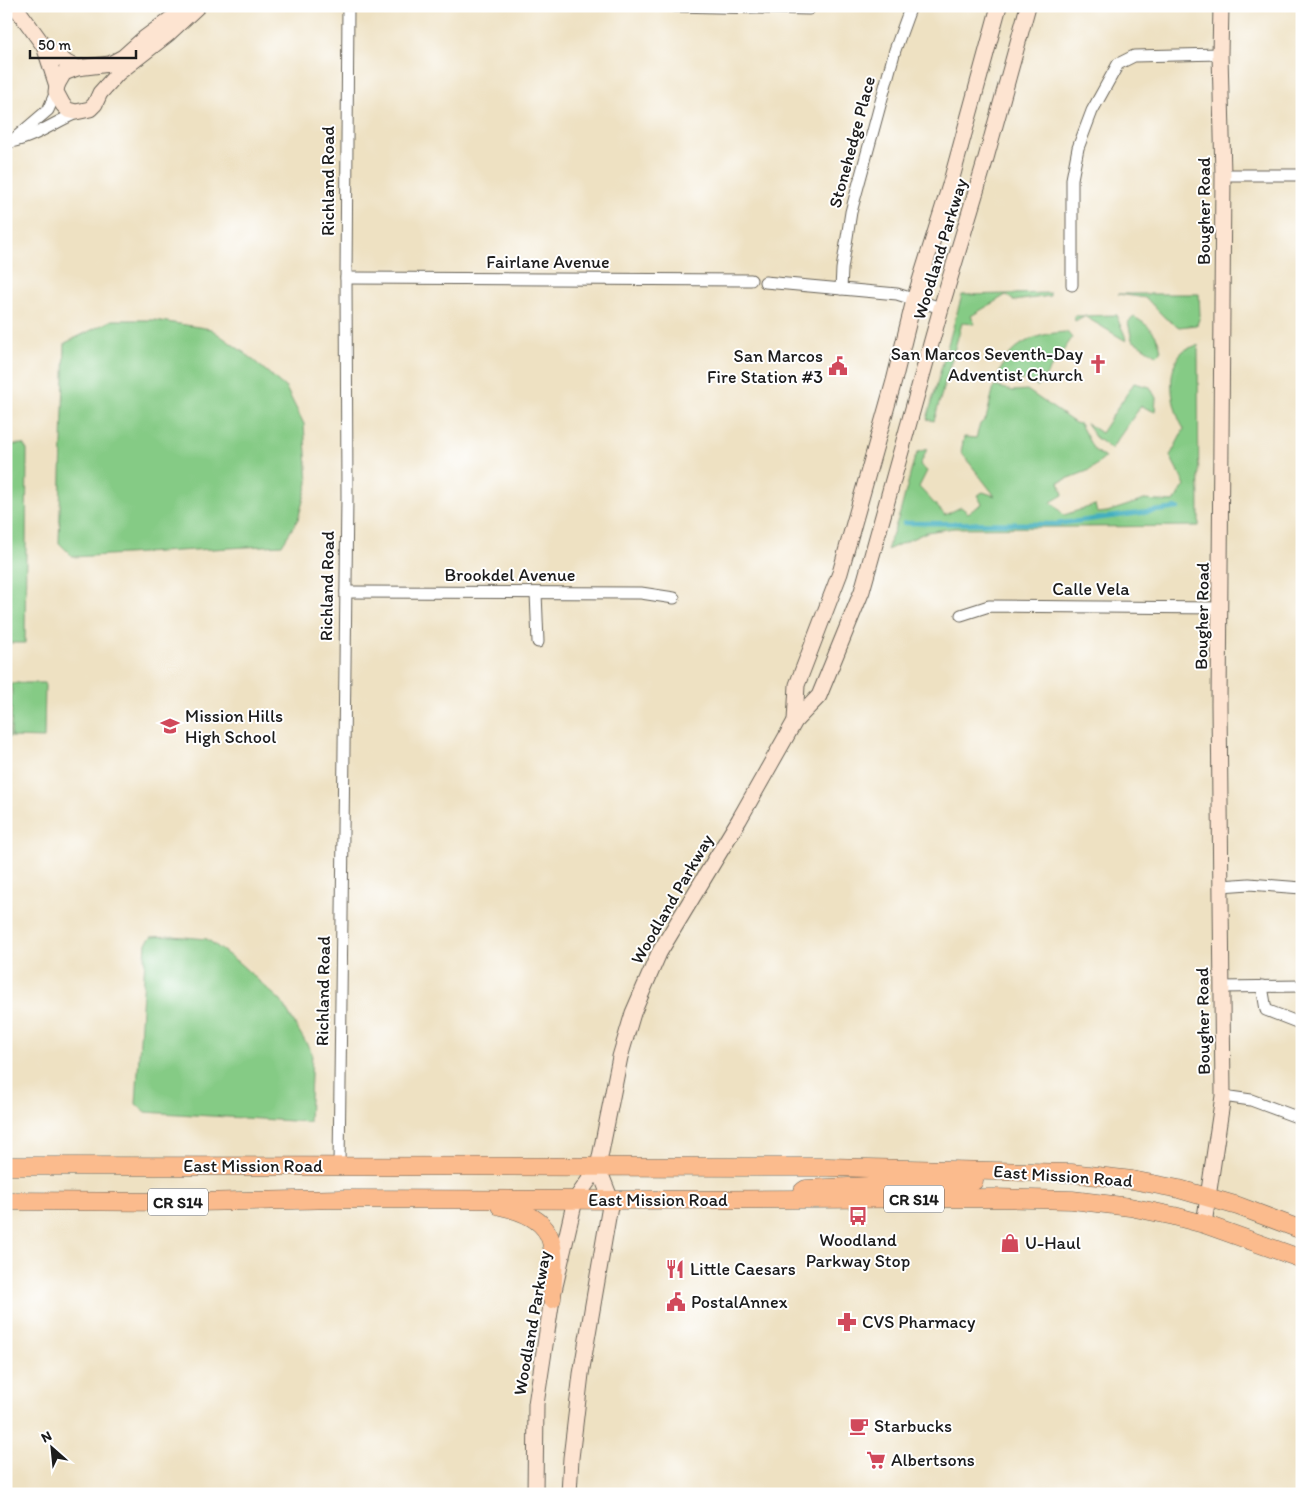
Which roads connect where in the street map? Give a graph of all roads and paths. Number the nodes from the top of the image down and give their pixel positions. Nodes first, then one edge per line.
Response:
1 (15, 6) edge
2 (197, 6) edge
3 (348, 6) edge
4 (911, 6) edge
5 (999, 6) edge
6 (1028, 6) edge
7 (1221, 6) edge
8 (677, 7) edge
9 (809, 9) dead end
10 (44, 46) junction
11 (1220, 54) junction
12 (79, 68) junction
13 (57, 89) junction
14 (100, 93) junction
15 (79, 112) junction
16 (9, 144) edge
17 (1223, 175) junction
18 (1302, 175) edge
19 (346, 278) junction
20 (750, 280) dead end
21 (765, 282) dead end
22 (1072, 285) dead end
23 (841, 290) junction
24 (914, 300) junction
25 (941, 308) junction
26 (346, 592) junction
27 (536, 593) junction
28 (674, 598) dead end
29 (1221, 608) junction
30 (962, 615) dead end
31 (538, 642) dead end
32 (795, 721) junction
33 (1221, 886) junction
34 (1302, 888) edge
35 (1262, 986) junction
36 (1302, 986) edge
37 (1221, 987) junction
38 (1302, 1024) edge
39 (1223, 1096) junction
40 (1302, 1118) edge
41 (6, 1166) edge
42 (339, 1166) junction
43 (598, 1167) junction
44 (1013, 1171) junction
45 (1208, 1197) junction
46 (466, 1199) junction
47 (575, 1200) junction
48 (610, 1200) junction
49 (801, 1200) junction
50 (6, 1202) edge
51 (1204, 1224) junction
52 (1302, 1230) edge
53 (1302, 1259) edge
54 (552, 1299) junction
55 (535, 1494) edge
56 (569, 1494) edge

1 - 10 main road
2 - 12 main road
2 - 14 main road
3 - 19 street, Richland Road
4 - 23 street, Stonehedge Place
5 - 24 main road, Woodland Parkway
6 - 25 main road, Woodland Parkway
7 - 11 main road, Bougher Road
8 - 9 street
10 - 12 main road
10 - 13 main road
11 - 17 main road, Bougher Road
11 - 22 street
12 - 13 main road
12 - 14 main road
13 - 15 main road
13 - 16 street
14 - 15 main road
15 - 16 street
17 - 18 street
17 - 29 main road, Bougher Road
19 - 20 street, Fairlane Avenue
19 - 26 street, Richland Road
21 - 23 street
23 - 24 street
24 - 25 street
24 - 32 main road, Woodland Parkway
25 - 32 main road, Woodland Parkway
26 - 27 street, Brookdel Avenue
26 - 42 street, Richland Road
27 - 28 street, Brookdel Avenue
27 - 31 street
29 - 30 street, Calle Vela
29 - 33 main road, Bougher Road
32 - 43 main road, Woodland Parkway
33 - 34 street
33 - 37 main road, Bougher Road
35 - 36 street
35 - 37 street
35 - 38 street
37 - 39 main road, Bougher Road
39 - 40 street
39 - 45 main road, Bougher Road
41 - 42 main road, East Mission Road / CR S14
42 - 43 main road, East Mission Road / CR S14
43 - 44 main road, East Mission Road / CR S14
43 - 47 main road, Woodland Parkway
43 - 48 main road
44 - 45 main road, East Mission Road / CR S14
44 - 49 main road
45 - 51 main road, Bougher Road
45 - 52 main road, East Mission Road / CR S14
46 - 47 main road, East Mission Road / CR S14
46 - 50 main road, East Mission Road / CR S14
46 - 54 main road
47 - 48 main road, East Mission Road / CR S14
47 - 54 main road, Woodland Parkway
48 - 49 main road, East Mission Road / CR S14
48 - 56 main road
49 - 51 main road, East Mission Road / CR S14
51 - 53 main road, East Mission Road / CR S14
54 - 55 main road, Woodland Parkway

